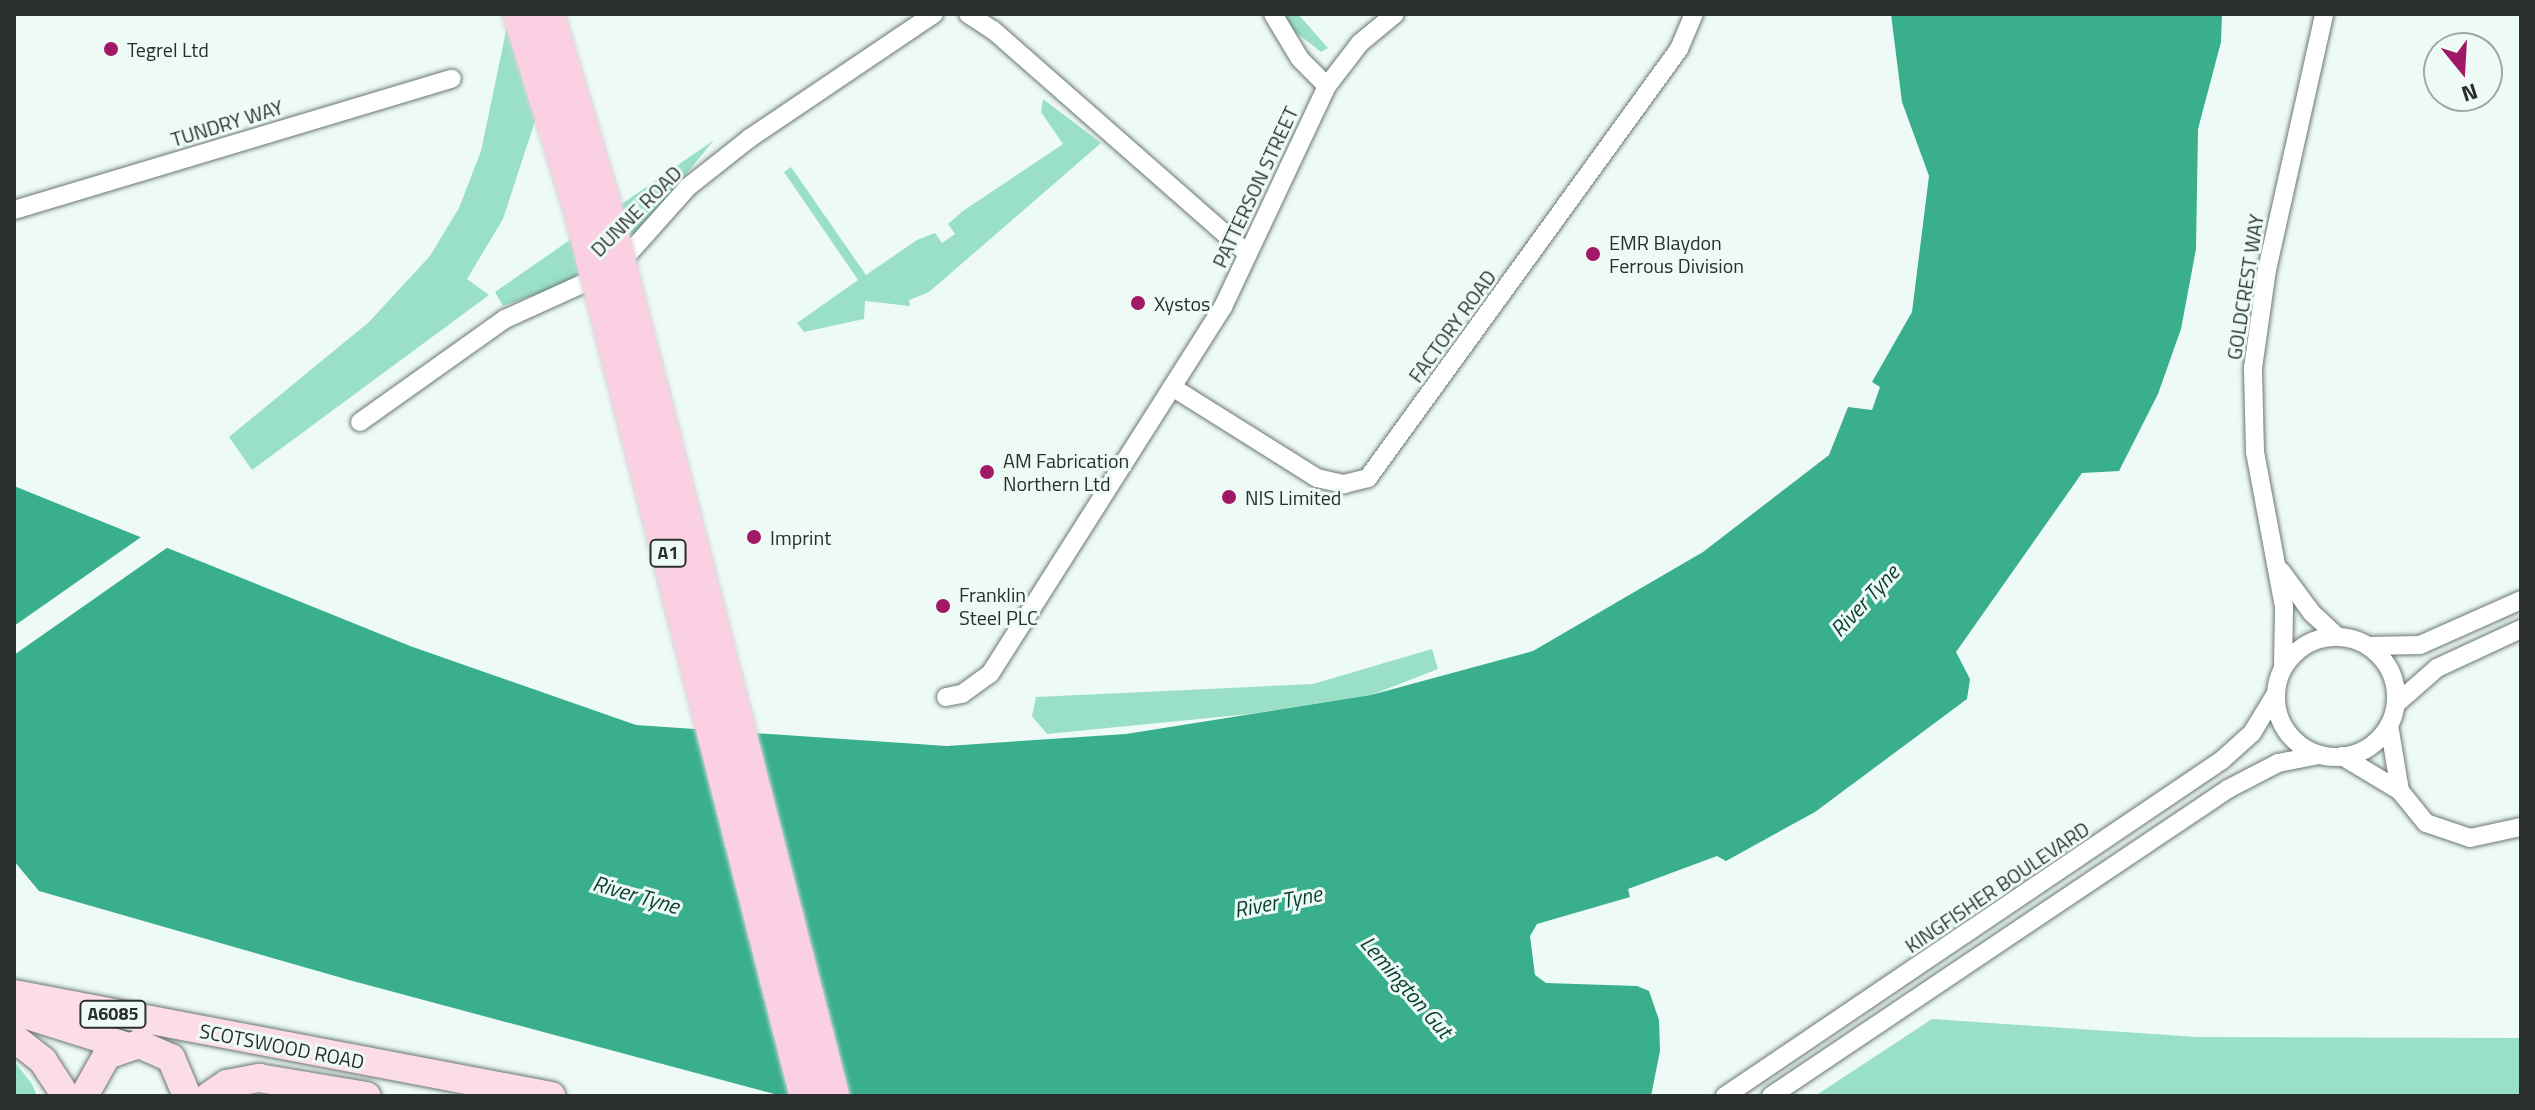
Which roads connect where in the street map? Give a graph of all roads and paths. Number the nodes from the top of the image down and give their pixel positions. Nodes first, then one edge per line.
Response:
1 (518, 14) edge
2 (549, 14) edge
3 (934, 14) edge
4 (968, 14) edge
5 (1273, 14) edge
6 (1395, 14) edge
7 (1694, 14) edge
8 (2324, 14) edge
9 (452, 79) dead end
10 (1327, 86) junction
11 (14, 210) edge
12 (1248, 254) junction
13 (1172, 387) junction
14 (360, 422) dead end
15 (2280, 569) junction
16 (2521, 600) edge
17 (2521, 629) edge
18 (2338, 637) junction
19 (2368, 646) junction
20 (2283, 666) junction
21 (2275, 695) junction
22 (946, 697) dead end
23 (2396, 704) junction
24 (2389, 725) junction
25 (2319, 755) junction
26 (2342, 756) junction
27 (2400, 791) junction
28 (2521, 827) edge
29 (14, 994) edge
30 (14, 1011) edge
31 (187, 1028) junction
32 (14, 1038) edge
33 (132, 1045) junction
34 (66, 1096) edge
35 (84, 1096) edge
36 (187, 1096) edge
37 (209, 1096) edge
38 (367, 1096) edge
39 (551, 1096) edge
40 (805, 1096) edge
41 (834, 1096) edge
42 (1725, 1096) edge
43 (1771, 1096) edge

1 - 40 highway, A1, bridge
2 - 41 highway, A1, bridge
3 - 14 street, DUNNE ROAD
4 - 12 street
5 - 10 street
6 - 10 street, PATTERSON STREET
7 - 13 street, FACTORY ROAD
8 - 15 street, GOLDCREST WAY
9 - 11 street, TUNDRY WAY
10 - 12 street, PATTERSON STREET
12 - 13 street, PATTERSON STREET
13 - 22 street, PATTERSON STREET
15 - 18 street
15 - 20 street
16 - 19 street
17 - 23 street
18 - 19 street
18 - 20 street
19 - 23 street
20 - 21 street
21 - 25 street
21 - 42 street, KINGFISHER BOULEVARD
23 - 24 street
24 - 26 street
24 - 27 street
25 - 26 street
25 - 43 street
26 - 27 street
27 - 28 street
29 - 31 main road, SCOTSWOOD ROAD / A6085
30 - 33 main road
31 - 33 main road
31 - 39 main road, SCOTSWOOD ROAD / A6085
32 - 34 main road
33 - 35 main road
33 - 36 main road
37 - 38 main road, SCOTSWOOD ROAD

